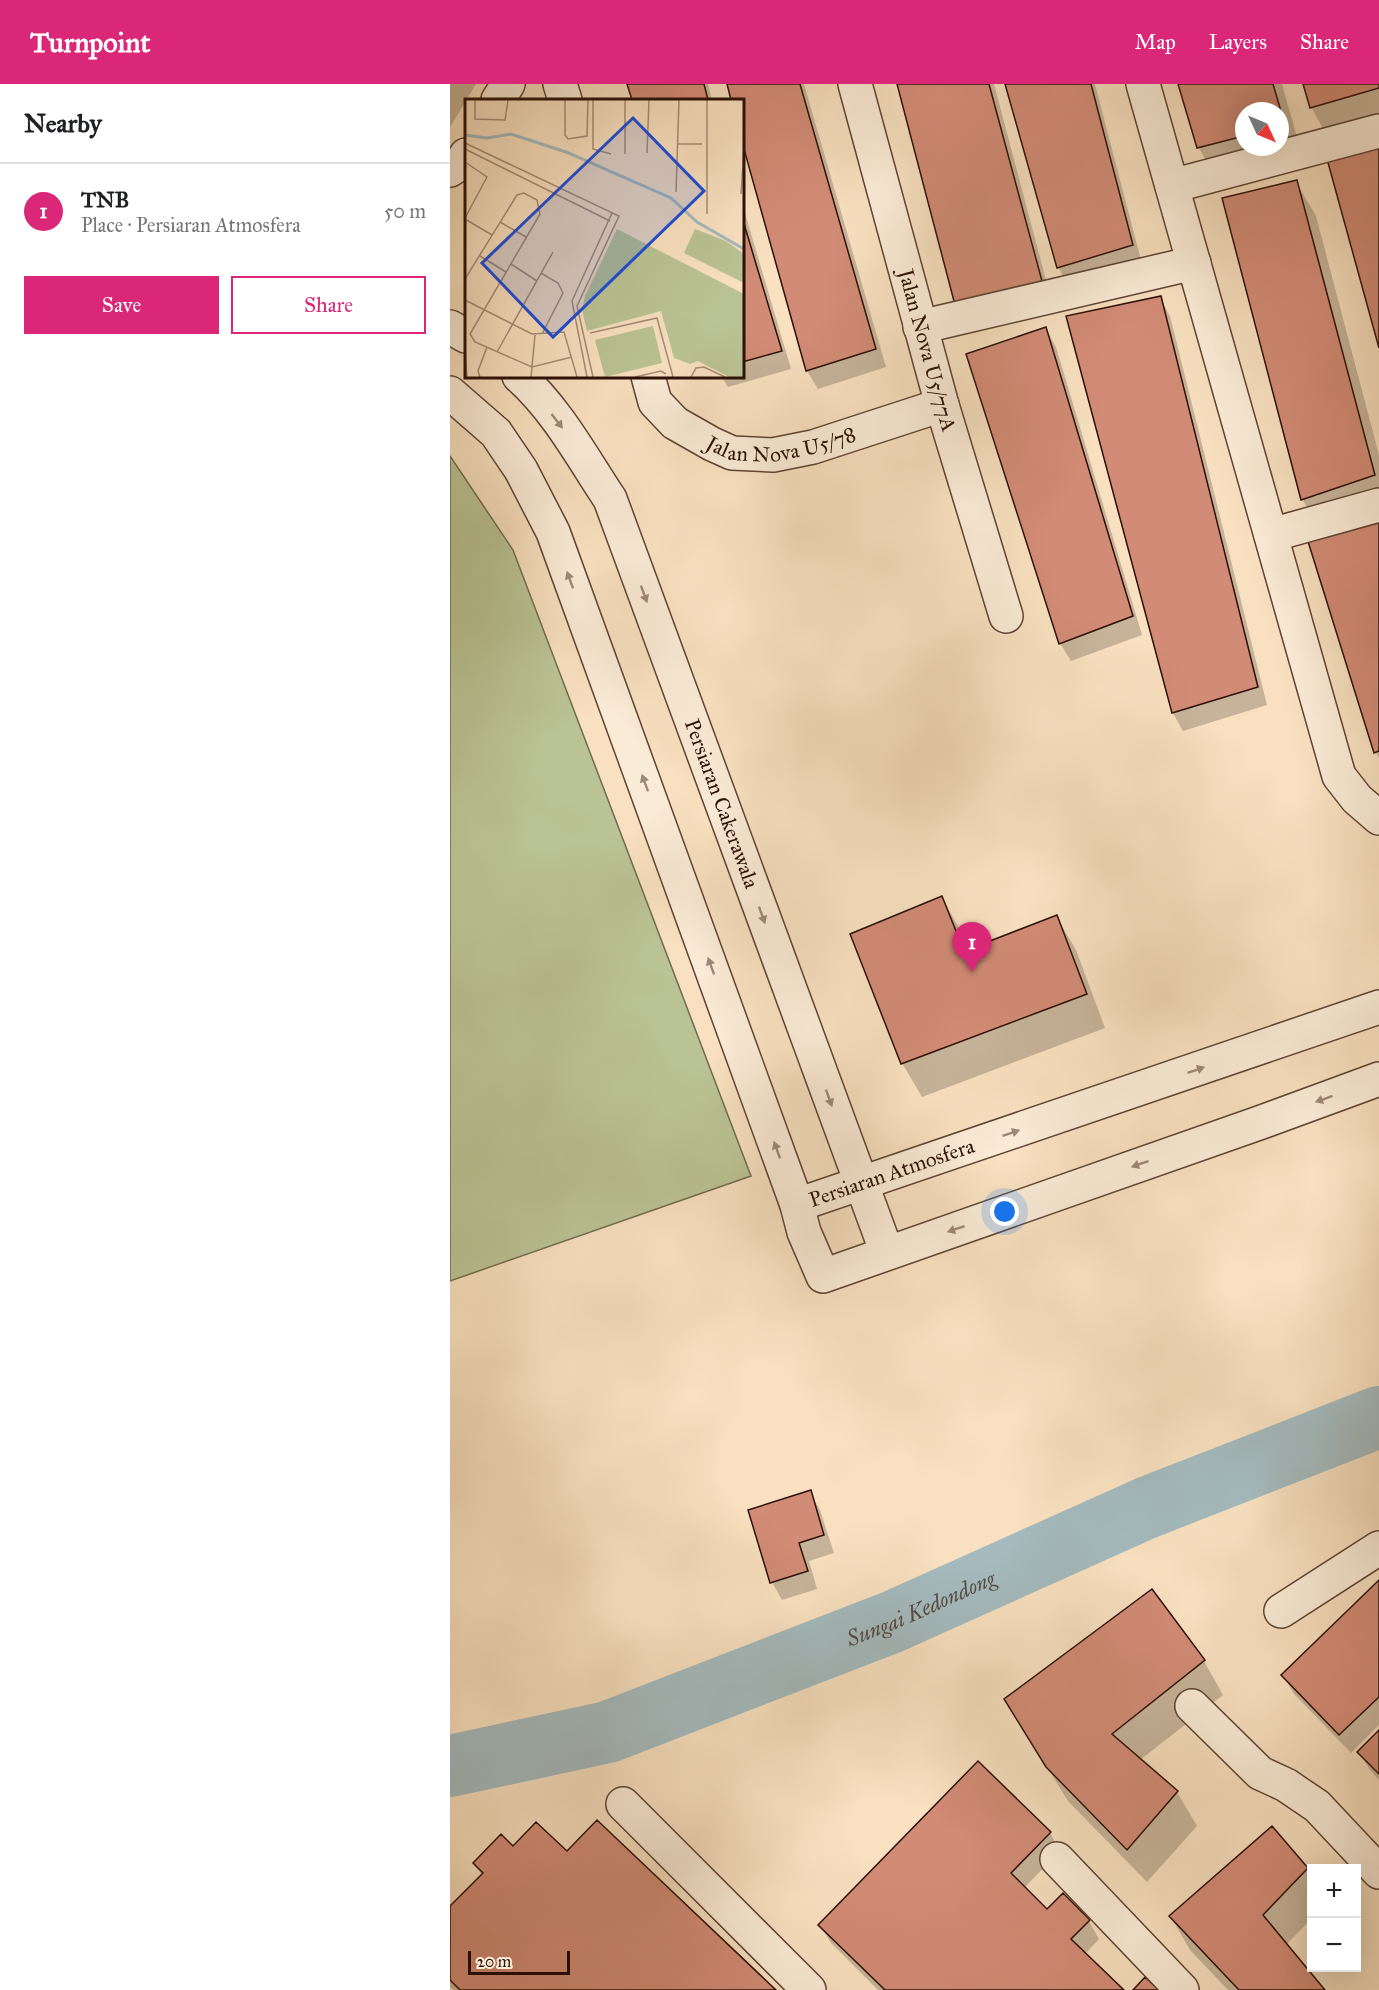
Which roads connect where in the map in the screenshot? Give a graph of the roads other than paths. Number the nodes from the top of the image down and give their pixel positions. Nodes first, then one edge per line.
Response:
1 (508, 84) edge
2 (560, 84) edge
3 (855, 84) edge
4 (1143, 84) edge
5 (499, 99) edge
6 (565, 99) edge
7 (1379, 131) edge
8 (465, 157) edge
9 (450, 170) edge
10 (1172, 186) junction
11 (1194, 263) junction
12 (450, 327) edge
13 (920, 327) junction
14 (465, 335) edge
15 (521, 378) edge
16 (649, 378) edge
17 (450, 393) edge
18 (942, 405) junction
19 (1379, 505) edge
20 (1271, 535) junction
21 (1005, 616) dead end
22 (1379, 818) edge
23 (1379, 1007) edge
24 (1379, 1079) edge
25 (861, 1184) junction
26 (797, 1205) junction
27 (887, 1253) junction
28 (1379, 1548) edge
29 (1281, 1611) dead end
30 (1191, 1706) dead end
31 (623, 1804) dead end
32 (1057, 1859) dead end
33 (1379, 1872) edge
34 (808, 1990) edge
35 (1182, 1990) edge

1 - 5 street
2 - 6 street
3 - 13 street, Jalan Nova U5/77A
4 - 10 street
7 - 10 street
8 - 9 street
10 - 11 street
11 - 13 street
11 - 20 street
12 - 14 street
13 - 18 street, Jalan Nova U5/77A
15 -> 25 street, Persiaran Cakerawala
16 - 18 street, Jalan Nova U5/78
26 -> 17 street
18 - 21 street, Jalan Nova U5/77A
19 - 20 street
20 - 22 street
25 -> 23 street, Persiaran Atmosfera
24 -> 27 street, Persiaran Atmosfera
25 - 26 street, Persiaran Atmosfera
25 - 27 street, Persiaran Cakerawala
26 - 27 street, Persiaran Atmosfera
28 - 29 street
30 - 33 street
31 - 34 street
32 - 35 street

